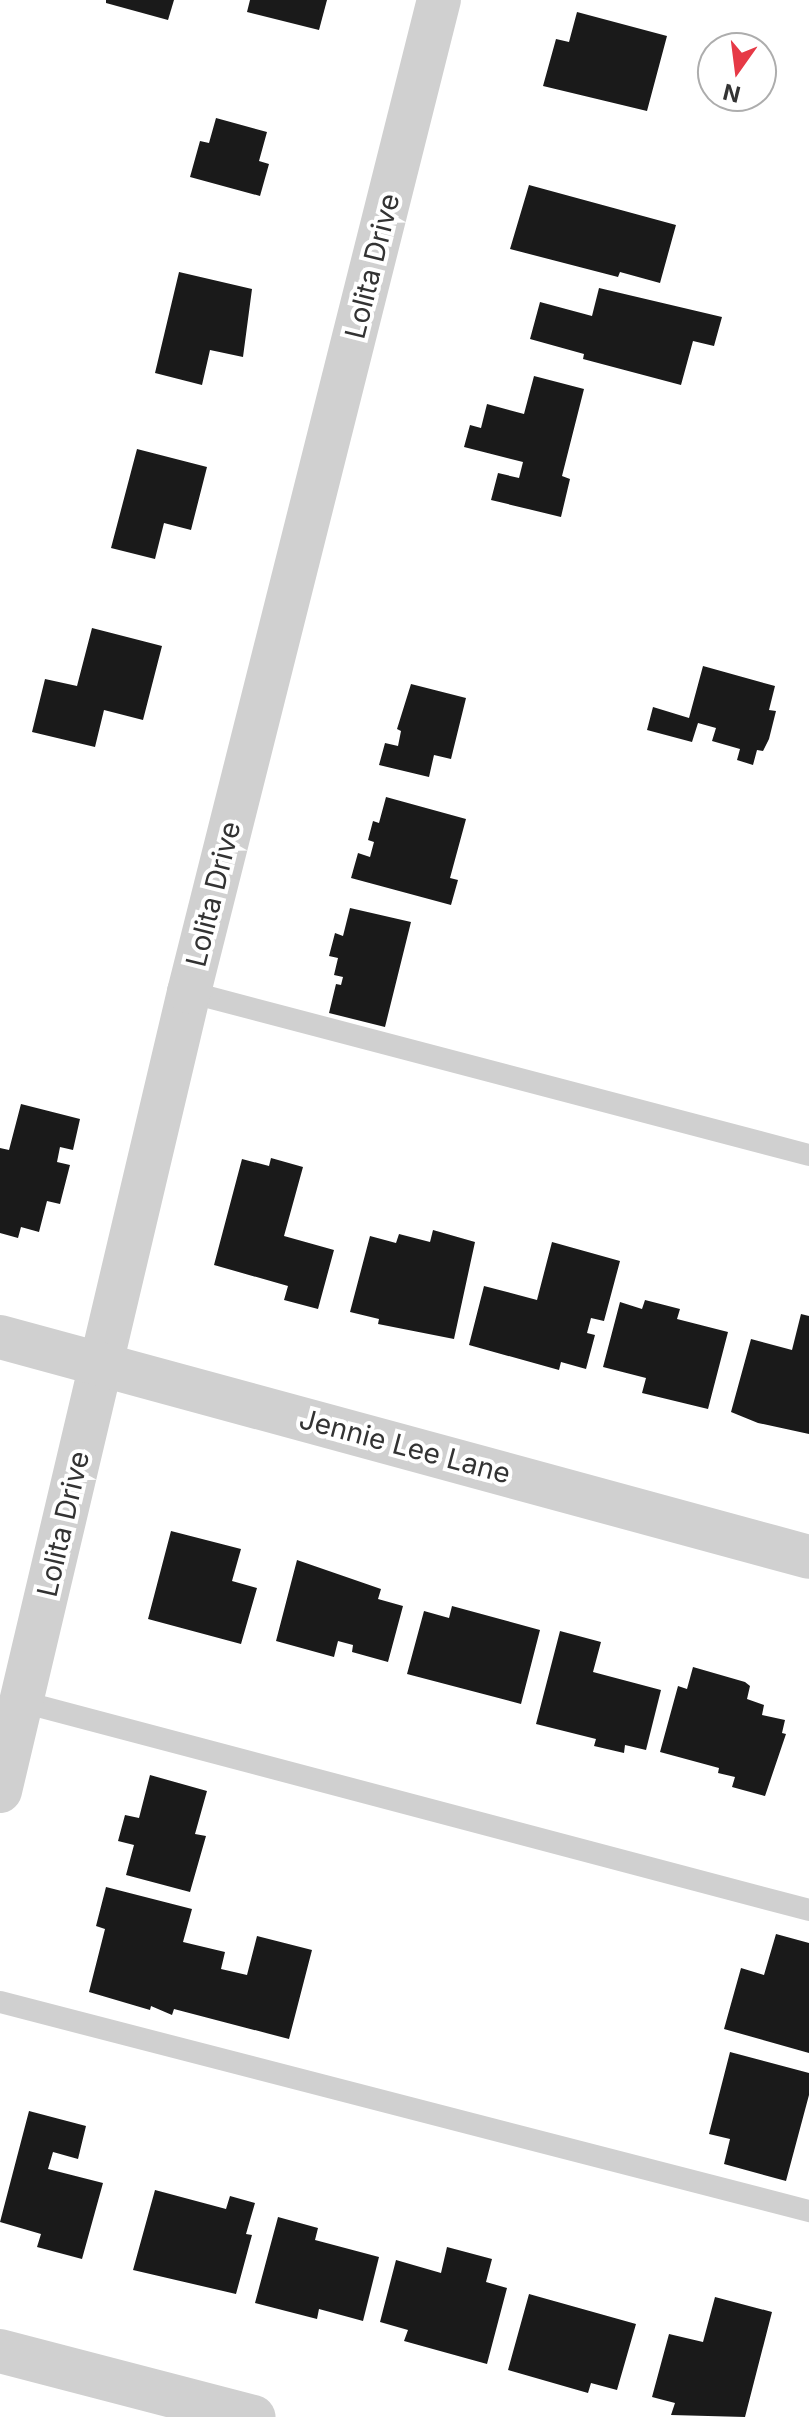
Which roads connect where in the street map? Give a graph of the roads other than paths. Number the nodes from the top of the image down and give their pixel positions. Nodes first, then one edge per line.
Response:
1 (439, 0) edge
2 (189, 992) junction
3 (809, 1155) edge
4 (0, 1337) edge
5 (100, 1363) junction
6 (809, 1557) edge
7 (23, 1702) junction
8 (0, 1791) edge
9 (809, 1910) edge
10 (0, 2002) edge
11 (809, 2211) edge
12 (0, 2351) edge
13 (254, 2417) edge

1 - 2 street, Lolita Drive
2 - 3 lane
2 - 5 street, Lolita Drive
4 - 5 street, Jennie Lee Lane
5 - 6 street, Jennie Lee Lane
5 - 7 street, Lolita Drive
7 - 8 street, Lolita Drive
7 - 9 lane
10 - 11 lane
12 - 13 street

